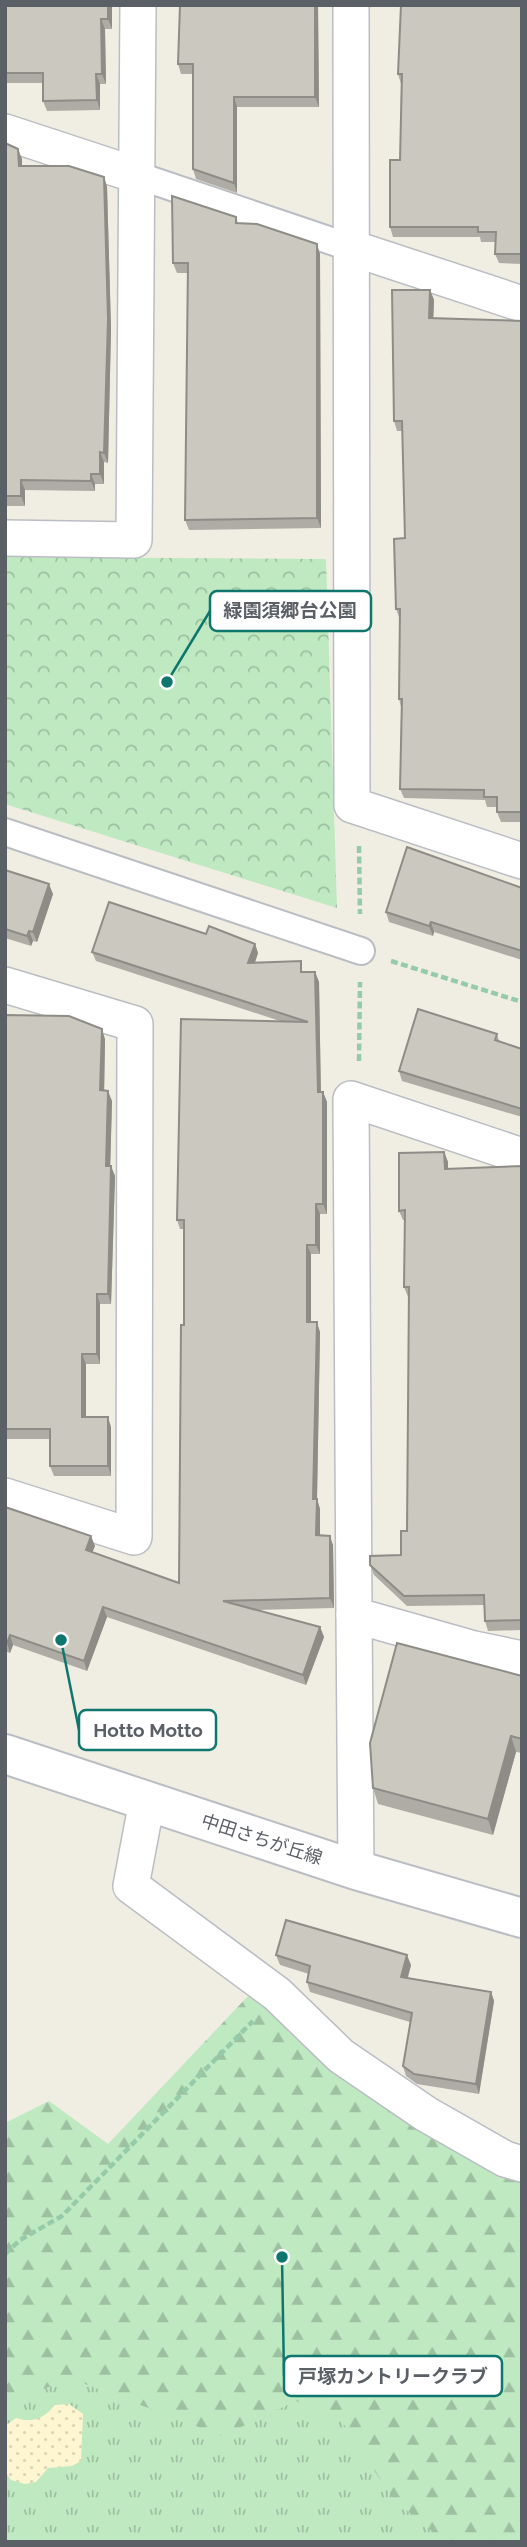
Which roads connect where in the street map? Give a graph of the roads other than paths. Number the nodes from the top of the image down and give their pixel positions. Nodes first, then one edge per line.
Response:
1 (138, 5) edge
2 (351, 5) edge
3 (5, 132) edge
4 (139, 176) junction
5 (352, 248) junction
6 (522, 304) edge
7 (5, 538) edge
8 (5, 832) edge
9 (522, 861) edge
10 (361, 949) road end
11 (5, 985) edge
12 (522, 1156) edge
13 (5, 1496) edge
14 (355, 1615) junction
15 (522, 1659) edge
16 (5, 1754) edge
17 (147, 1801) junction
18 (356, 1870) junction
19 (522, 1918) edge
20 (522, 2164) edge

1 - 4 street
2 - 5 street
3 - 4 street
4 - 5 street
4 - 7 street
5 - 6 street
5 - 9 street
8 - 10 street
11 - 13 street
12 - 14 street
14 - 15 street
14 - 18 street
16 - 17 street, 中田さちが丘線
17 - 18 street, 中田さちが丘線
17 - 20 street
18 - 19 street, 中田さちが丘線

